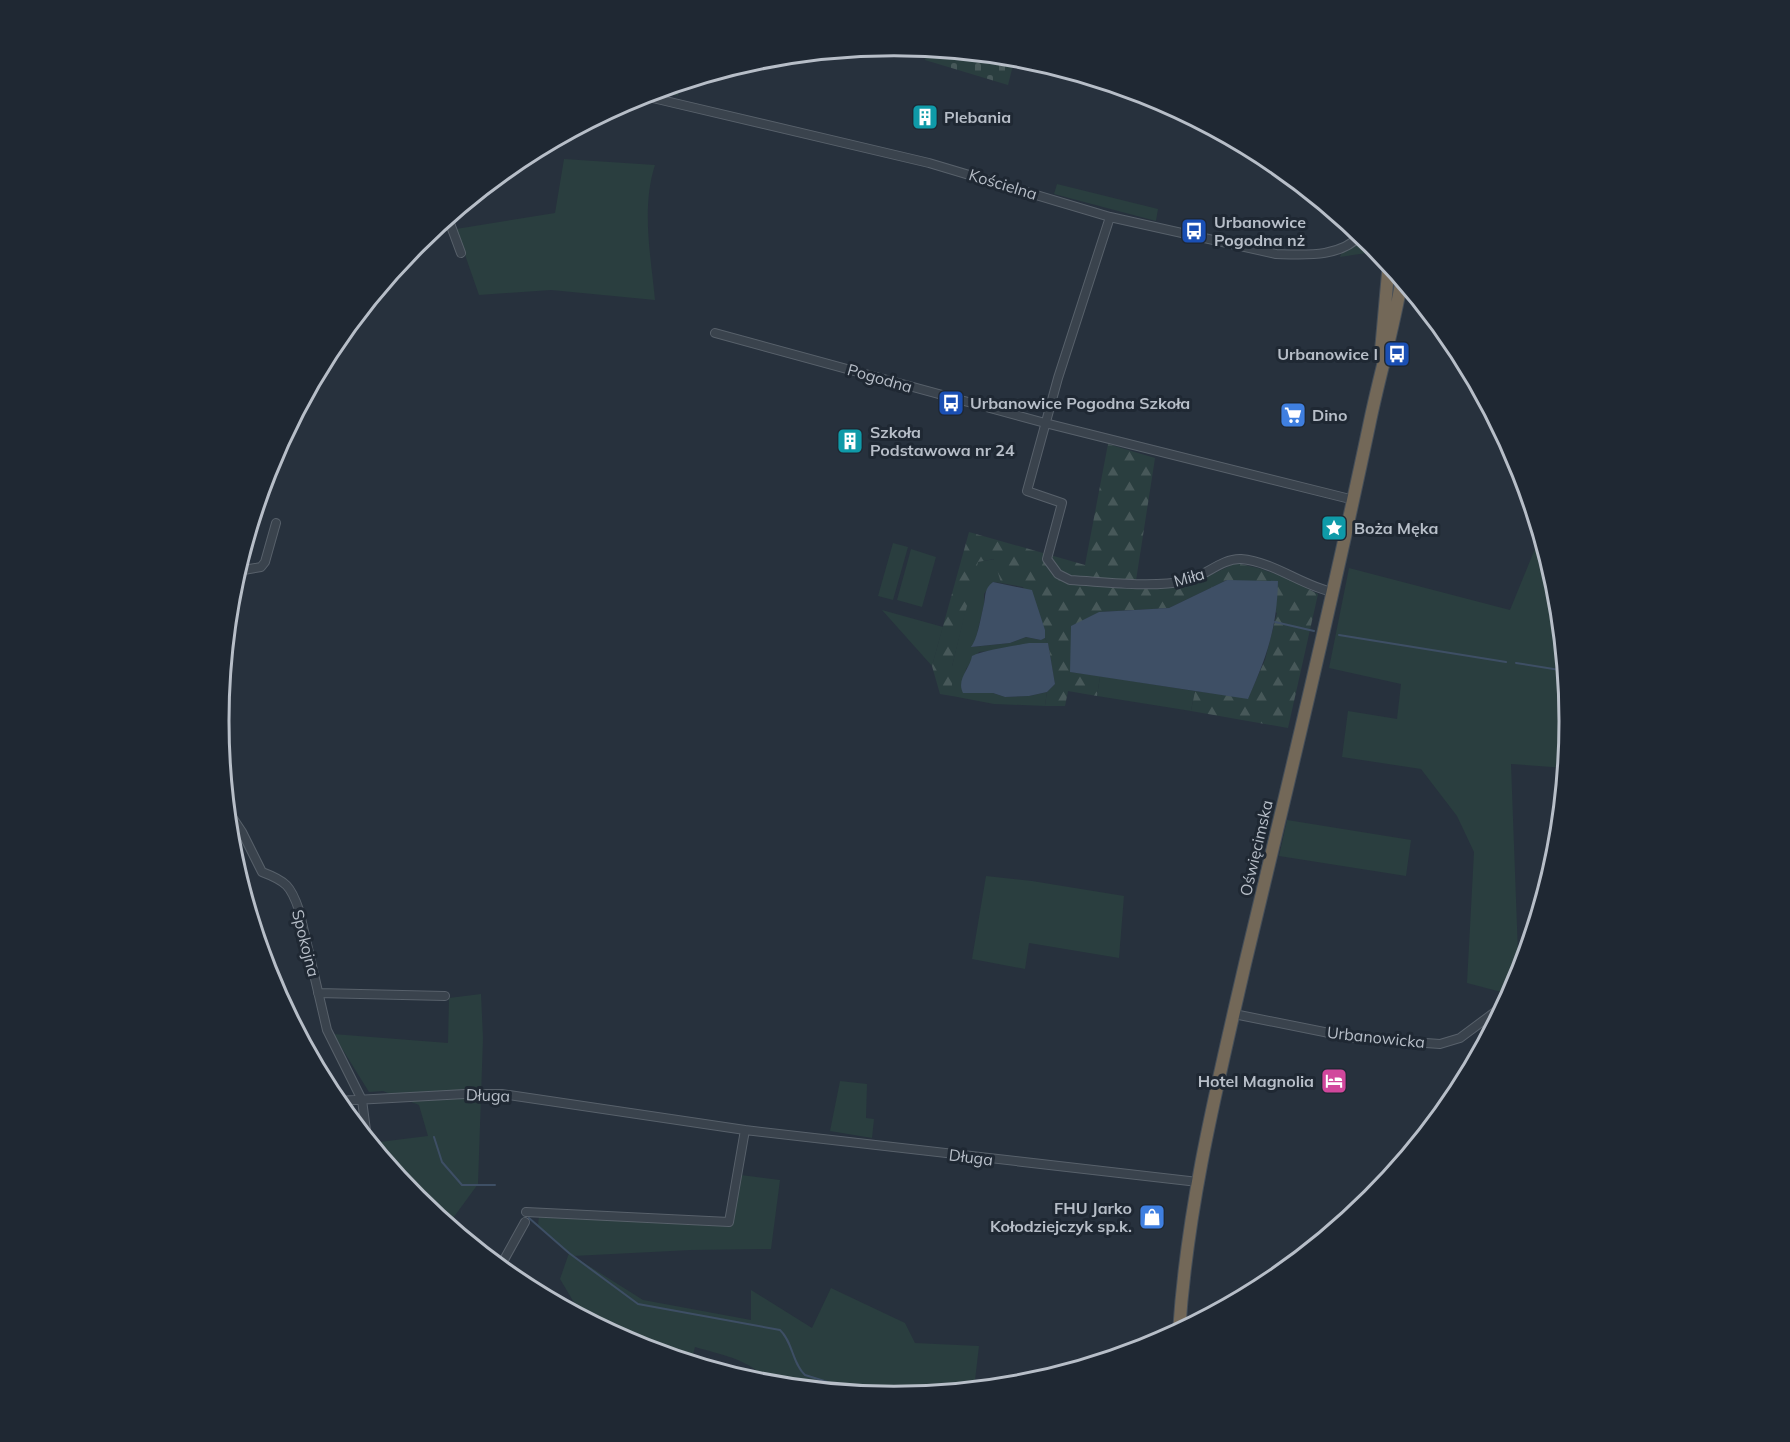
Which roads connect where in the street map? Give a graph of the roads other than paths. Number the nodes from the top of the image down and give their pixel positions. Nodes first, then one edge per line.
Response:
1 (658, 99) edge
2 (1110, 217) junction
3 (451, 226) edge
4 (1355, 240) edge
5 (461, 253) dead end
6 (1388, 274) edge
7 (1400, 288) edge
8 (715, 333) dead end
9 (1381, 374) junction
10 (1046, 423) junction
11 (1354, 500) junction
12 (276, 523) dead end
13 (247, 569) edge
14 (1332, 592) junction
15 (238, 826) edge
16 (318, 993) junction
17 (445, 996) dead end
18 (1234, 1014) junction
19 (1493, 1014) edge
20 (362, 1100) junction
21 (349, 1101) edge
22 (365, 1123) edge
23 (745, 1130) junction
24 (1198, 1182) junction
25 (526, 1212) dead end
26 (525, 1222) dead end
27 (504, 1259) edge
28 (1180, 1322) edge

1 - 2 street, Kościelna
2 - 4 street, Kościelna
2 - 10 street
3 - 5 street
6 - 9 highway, Oświęcimska
7 - 9 highway, Oświęcimska
8 - 10 street, Pogodna
9 - 11 highway, Oświęcimska
10 - 11 street, Pogodna
10 - 14 street, Miła
11 - 14 highway, Oświęcimska
12 - 13 street
14 - 18 highway, Oświęcimska
15 - 16 street, Spokojna
16 - 17 street, Spokojna
16 - 20 street, Spokojna
18 - 19 street, Urbanowicka
18 - 24 highway, Oświęcimska
20 - 21 street, Długa
20 - 22 street, Spokojna
20 - 23 street, Długa
23 - 24 street, Długa
23 - 25 street
24 - 28 highway, Oświęcimska
26 - 27 street

